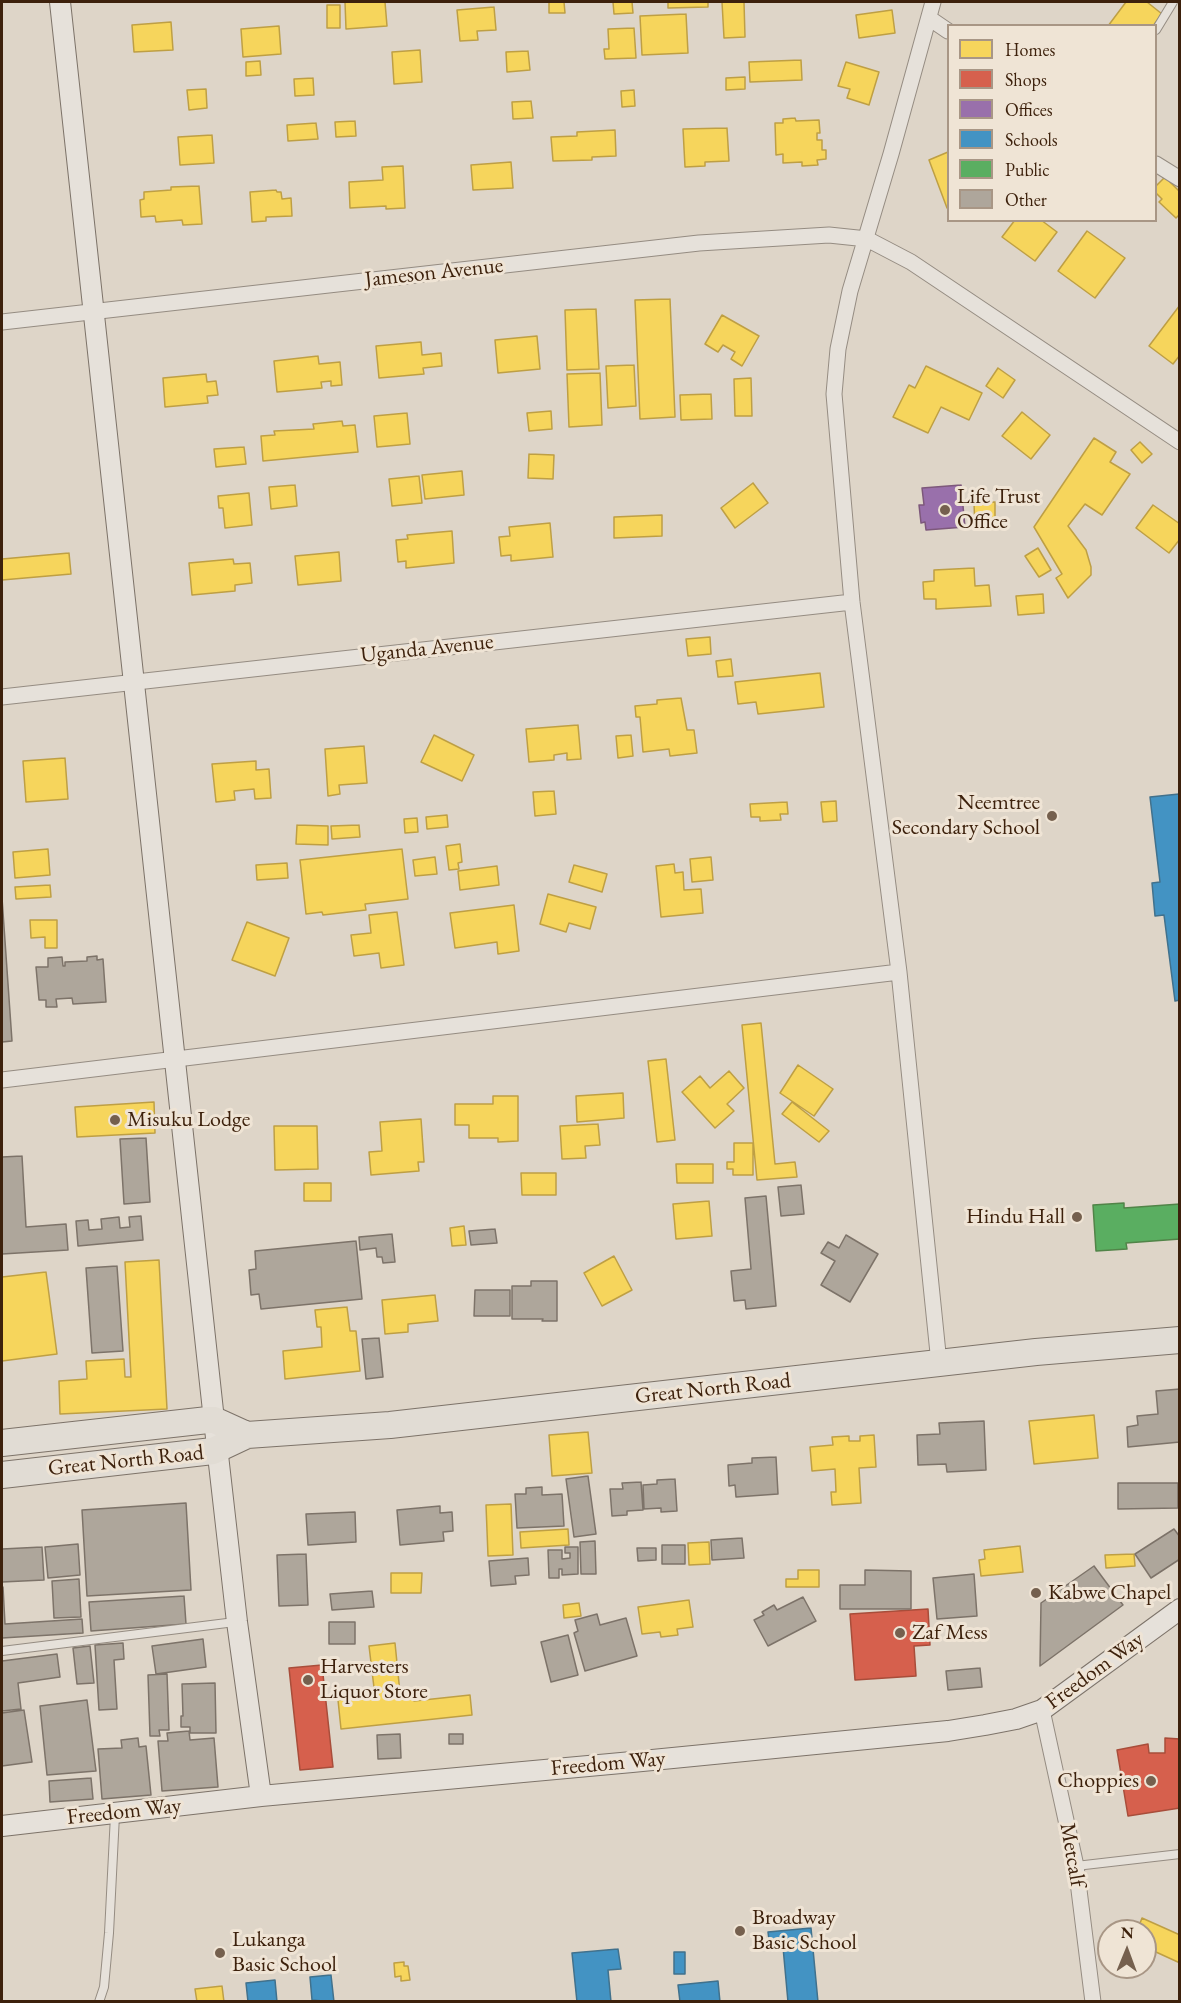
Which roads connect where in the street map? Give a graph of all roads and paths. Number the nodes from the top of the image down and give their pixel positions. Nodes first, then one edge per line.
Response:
1 (60, 2) edge
2 (933, 2) edge
3 (1173, 2) edge
4 (929, 18) junction
5 (1157, 27) edge
6 (947, 30) edge
7 (1157, 165) edge
8 (1179, 179) edge
9 (867, 239) junction
10 (94, 312) junction
11 (2, 322) edge
12 (1179, 442) edge
13 (852, 602) junction
14 (134, 682) junction
15 (2, 697) edge
16 (898, 972) junction
17 (177, 1059) junction
18 (2, 1080) edge
19 (1179, 1340) edge
20 (939, 1363) junction
21 (214, 1420) junction
22 (246, 1435) junction
23 (2, 1443) edge
24 (219, 1449) junction
25 (2, 1475) edge
26 (1179, 1609) edge
27 (237, 1622) junction
28 (2, 1651) edge
29 (1042, 1710) junction
30 (261, 1796) junction
31 (115, 1813) junction
32 (2, 1826) edge
33 (1179, 1854) edge
34 (1076, 1866) junction
35 (99, 2001) edge
36 (1093, 2001) edge

1 - 10 main road
2 - 4 street
3 - 5 lane
4 - 6 street
4 - 9 street
7 - 8 street
9 - 10 street, Jameson Avenue
9 - 12 street
9 - 13 street
10 - 11 street, Jameson Avenue
10 - 14 main road
13 - 14 street, Uganda Avenue
13 - 16 street
14 - 15 street, Uganda Avenue
14 - 17 main road
16 - 17 street
16 - 20 street
17 - 18 street
17 - 21 main road
19 - 20 highway, Great North Road
20 - 22 highway, Great North Road
21 - 22 highway, Great North Road
21 - 23 highway, Great North Road
21 - 24 main road
22 - 24 highway, Great North Road
24 - 25 highway, Great North Road
24 - 27 main road
26 - 29 main road, Freedom Way
27 - 28 lane
27 - 30 main road
29 - 30 main road, Freedom Way
29 - 34 street, Metcalf
30 - 31 main road, Freedom Way
31 - 32 main road, Freedom Way
31 - 35 lane
33 - 34 lane
34 - 36 street, Metcalf

